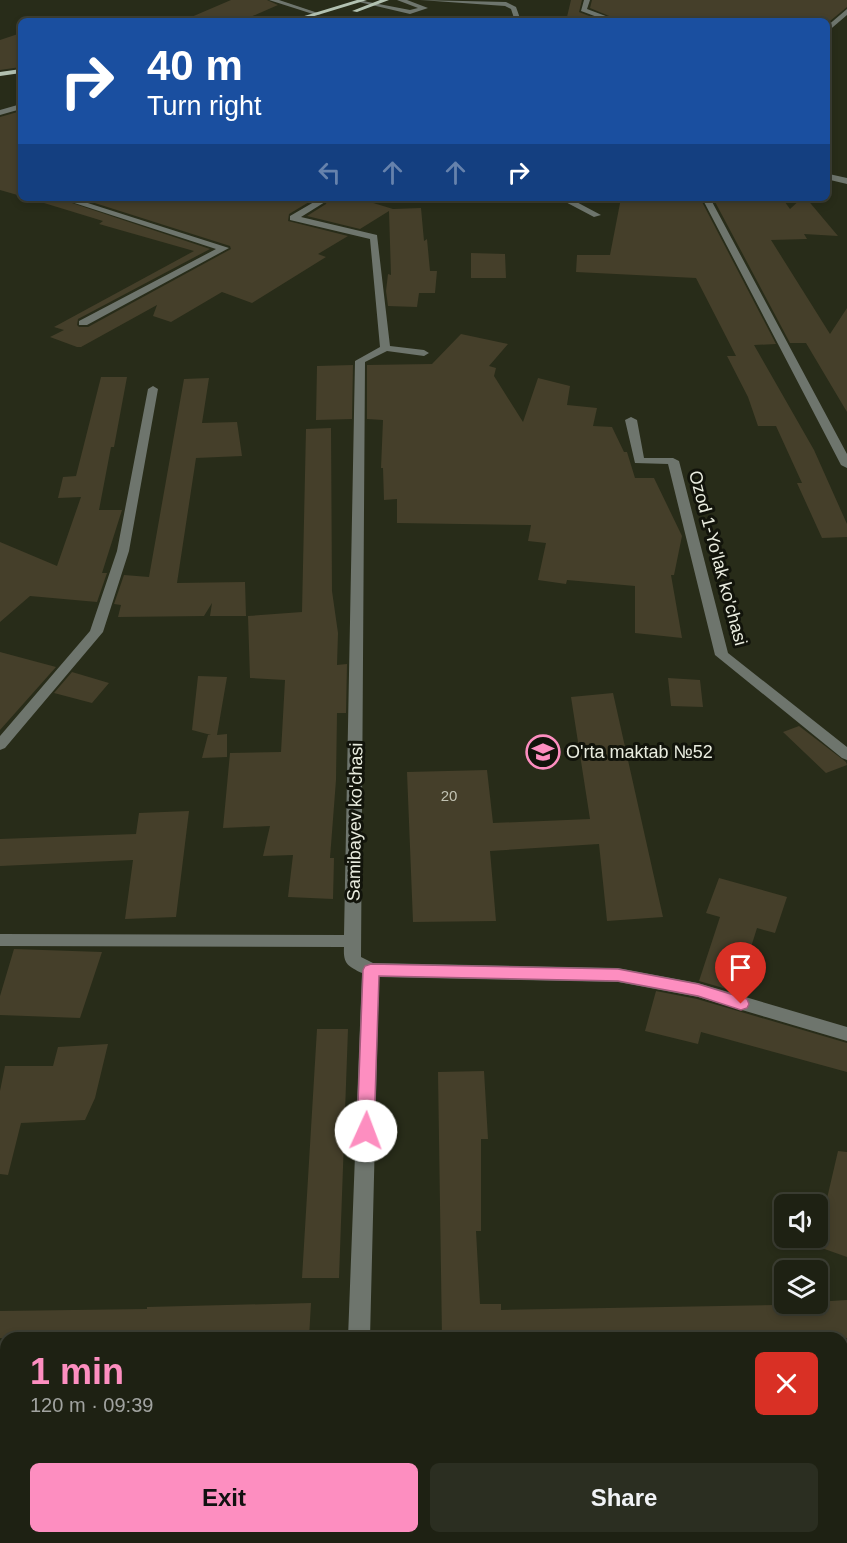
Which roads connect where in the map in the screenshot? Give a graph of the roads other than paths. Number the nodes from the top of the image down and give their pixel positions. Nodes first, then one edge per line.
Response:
1 (272, 0) edge
2 (386, 0) edge
3 (400, 0) edge
4 (423, 0) edge
5 (587, 0) edge
6 (363, 1) edge
7 (375, 5) junction
8 (847, 11) edge
9 (318, 18) edge
10 (517, 18) edge
11 (604, 18) edge
12 (830, 27) edge
13 (18, 65) edge
14 (0, 68) edge
15 (18, 71) edge
16 (0, 74) edge
17 (830, 177) edge
18 (847, 181) edge
19 (72, 201) edge
20 (318, 201) edge
21 (568, 201) edge
22 (708, 201) edge
23 (597, 215) dead end
24 (83, 323) dead end
25 (385, 348) junction
26 (424, 353) dead end
27 (153, 389) dead end
28 (631, 420) dead end
29 (847, 465) edge
30 (0, 745) edge
31 (847, 755) edge
32 (0, 940) edge
33 (354, 941) junction
34 (371, 970) junction
35 (847, 1034) edge
36 (359, 1332) edge

1 - 9 street
2 - 7 main road
3 - 7 street
4 - 10 street
5 - 11 street
6 - 7 street
6 - 9 main road
7 - 9 main road
8 - 12 street
13 - 14 main road
15 - 16 main road
17 - 18 street
19 - 24 street
20 - 25 street
21 - 23 street
22 - 29 street
25 - 26 street
25 - 33 street, Samibayev ko'chasi
27 - 30 street
28 - 31 street, Ozod 1-Yo'lak ko'chasi
32 - 33 street
33 - 34 street, Samibayev ko'chasi
34 - 35 street
34 - 36 street

